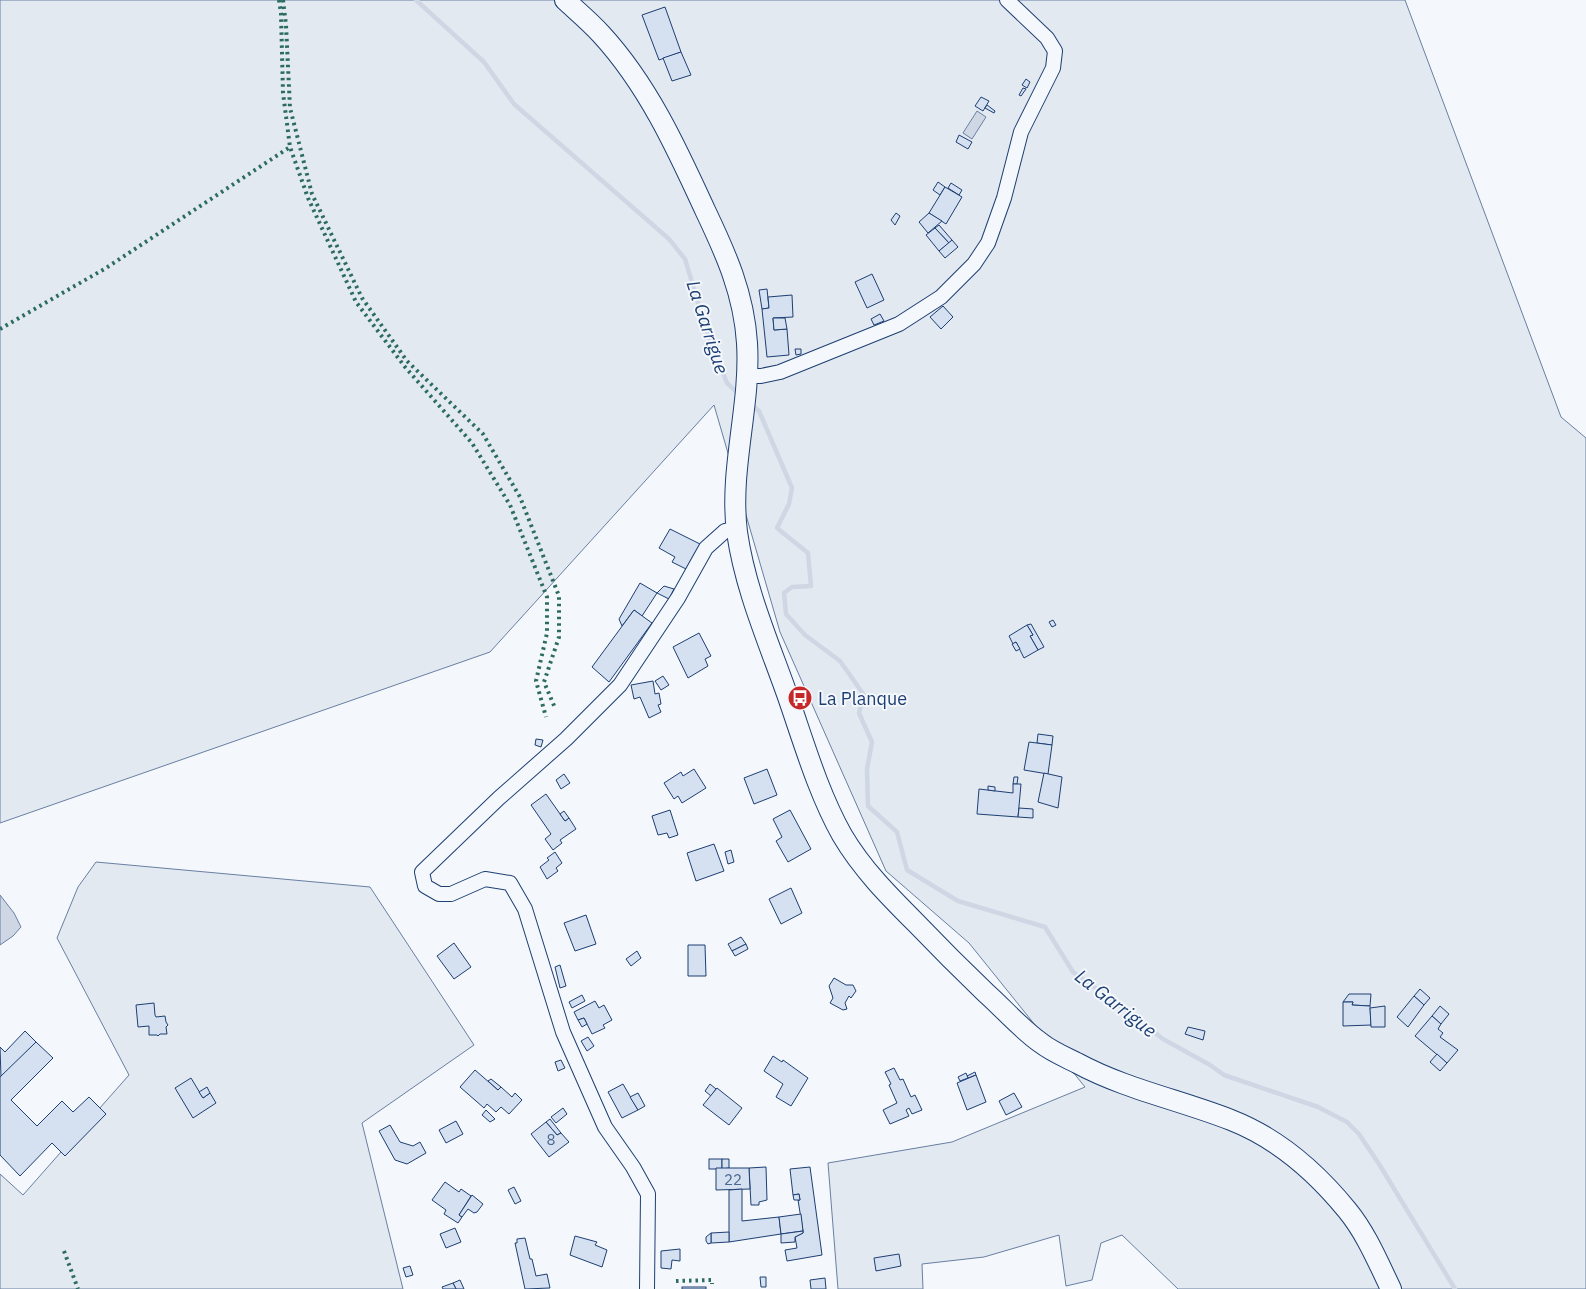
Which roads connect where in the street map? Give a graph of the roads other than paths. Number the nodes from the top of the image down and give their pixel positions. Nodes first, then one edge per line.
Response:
1 (565, 0) edge
2 (1007, 0) edge
3 (747, 381) junction
4 (736, 528) junction
5 (647, 1289) edge
6 (1391, 1289) edge

1 - 3 street
2 - 3 street
3 - 4 street
4 - 5 street
4 - 6 street

